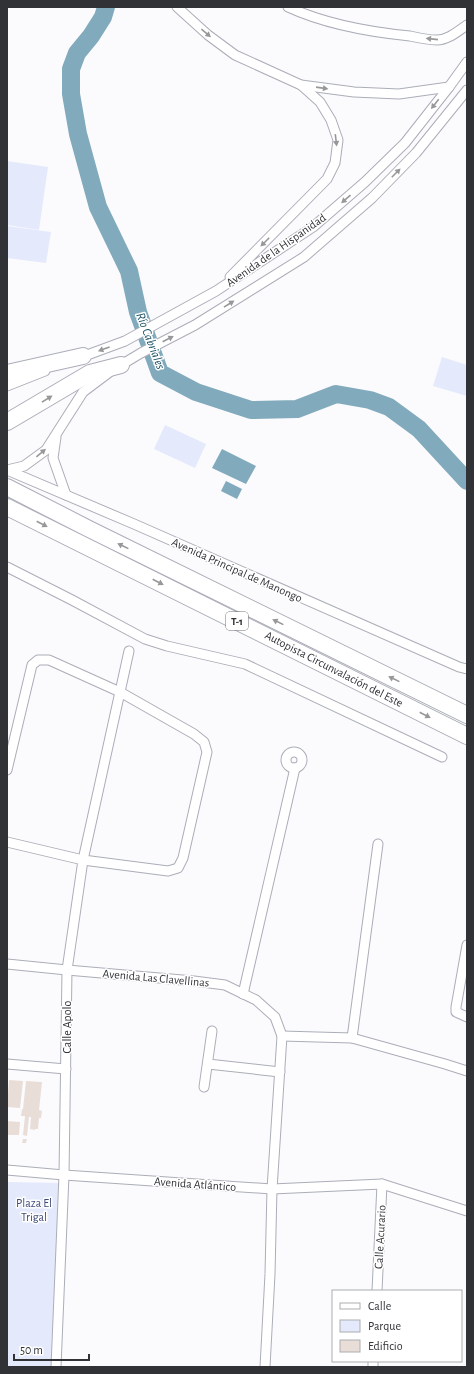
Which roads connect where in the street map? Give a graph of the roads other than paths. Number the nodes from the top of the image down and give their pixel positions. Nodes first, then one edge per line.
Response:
1 (177, 7) edge
2 (288, 7) edge
3 (467, 25) edge
4 (467, 62) edge
5 (301, 85) junction
6 (449, 87) junction
7 (467, 90) edge
8 (216, 291) junction
9 (83, 356) junction
10 (121, 365) junction
11 (7, 373) edge
12 (7, 386) edge
13 (10, 421) edge
14 (56, 432) junction
15 (7, 470) edge
16 (7, 487) edge
17 (66, 495) junction
18 (7, 507) edge
19 (7, 567) edge
20 (129, 651) dead end
21 (467, 669) edge
22 (120, 692) junction
23 (467, 715) edge
24 (467, 736) edge
25 (442, 757) dead end
26 (295, 768) dead end
27 (7, 770) edge
28 (7, 842) edge
29 (378, 844) dead end
30 (83, 860) junction
31 (467, 945) edge
32 (7, 964) edge
33 (67, 970) junction
34 (244, 994) junction
35 (467, 1017) edge
36 (212, 1031) dead end
37 (282, 1036) junction
38 (352, 1038) junction
39 (7, 1064) edge
40 (208, 1064) junction
41 (66, 1069) junction
42 (467, 1071) edge
43 (280, 1072) junction
44 (204, 1087) dead end
45 (7, 1170) edge
46 (64, 1175) junction
47 (382, 1184) junction
48 (272, 1188) junction
49 (467, 1211) edge
50 (377, 1290) edge
51 (56, 1367) edge
52 (265, 1367) edge

1 -> 5 street
3 -> 2 street
4 - 6 street, Avenida de la Hispanidad
5 -> 6 street
5 -> 8 street
6 -> 8 street, Avenida de la Hispanidad
10 -> 7 street, Avenida de la Hispanidad
8 -> 9 street, Avenida de la Hispanidad
9 - 11 highway
9 - 12 street, Avenida de la Hispanidad
13 -> 10 highway
10 - 14 street, Avenida de la Hispanidad
15 -> 14 street, Avenida de la Hispanidad
14 - 17 street
15 - 17 street, Avenida Principal de Manongo
23 -> 16 highway, Autopista Circunvalación del Este / T-1
17 - 21 street, Avenida Principal de Manongo
18 -> 24 highway, Autopista Circunvalación del Este / T-1
19 - 25 street
20 - 22 street, Calle Apolo
22 - 27 street
22 - 30 street, Calle Apolo
22 - 30 street
26 - 34 street
28 - 30 street
29 - 38 street
30 - 33 street, Calle Apolo
31 - 35 street
32 - 33 street, Avenida Las Clavellinas
33 - 34 street, Avenida Las Clavellinas
33 - 41 street, Calle Apolo
34 - 37 street, Avenida Las Clavellinas
36 - 40 street
37 - 38 street
37 - 43 street
38 - 42 street
39 - 41 street
40 - 43 street
40 - 44 street
41 - 46 street, Calle Apolo
43 - 48 street
45 - 46 street, Avenida Atlántico
46 - 48 street, Avenida Atlántico
46 - 51 street, Calle Apolo
47 - 48 street, Avenida Atlántico
47 - 49 street, Avenida Atlántico
47 - 50 street, Calle Acurario
48 - 52 street

